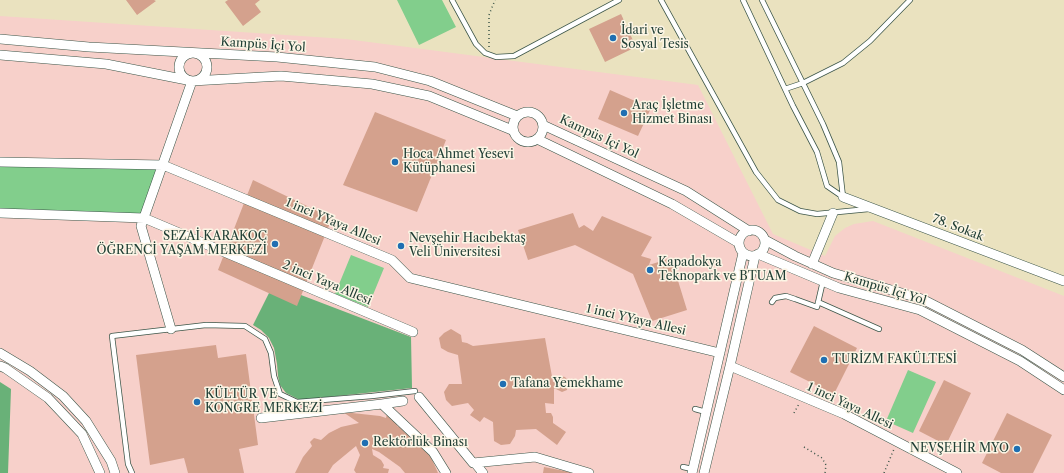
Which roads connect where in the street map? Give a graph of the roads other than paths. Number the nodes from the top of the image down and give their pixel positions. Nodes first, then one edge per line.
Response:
1 (452, 0) edge
2 (619, 0) edge
3 (661, 0) edge
4 (743, 0) edge
5 (762, 0) edge
6 (910, 0) edge
7 (0, 39) edge
8 (195, 53) junction
9 (0, 56) edge
10 (192, 81) junction
11 (803, 83) junction
12 (785, 89) junction
13 (517, 116) junction
14 (543, 125) junction
15 (512, 130) junction
16 (537, 139) junction
17 (0, 162) edge
18 (163, 165) junction
19 (843, 197) junction
20 (873, 209) junction
21 (0, 213) edge
22 (833, 213) junction
23 (144, 218) junction
24 (749, 230) junction
25 (765, 240) junction
26 (739, 243) junction
27 (743, 253) junction
28 (756, 255) junction
29 (812, 264) junction
30 (823, 281) junction
31 (1064, 281) edge
32 (772, 302) dead end
33 (818, 302) junction
34 (171, 329) junction
35 (879, 329) dead end
36 (413, 332) dead end
37 (720, 352) junction
38 (0, 353) edge
39 (0, 366) edge
40 (730, 366) junction
41 (1064, 377) edge
42 (1064, 390) edge
43 (417, 394) joint
44 (403, 401) dead end
45 (382, 404) junction
46 (695, 409) dead end
47 (706, 412) junction
48 (261, 418) dead end
49 (475, 463) junction
50 (683, 467) dead end
51 (692, 471) edge
52 (100, 473) edge
53 (115, 473) edge
54 (132, 473) edge
55 (446, 473) edge
56 (483, 473) edge
57 (586, 473) edge
58 (703, 473) edge
59 (957, 473) edge

1 - 2 lane
3 - 22 lane
4 - 12 lane
5 - 11 lane
6 - 11 lane
7 - 8 street, Kampüs İçi Yol
8 - 10 street
8 - 10 street
8 - 13 street, Kampüs İçi Yol
9 - 10 street
10 - 15 street
10 - 18 street
11 - 12 lane
11 - 19 lane
12 - 19 lane
13 - 14 street
13 - 15 street
14 - 16 street
14 - 24 street, Kampüs İçi Yol
15 - 16 street
16 - 26 street
17 - 18 street, 1 inci YYaya Allesi
18 - 23 street
18 - 37 street, 1 inci YYaya Allesi
19 - 20 street, 78. Sokak
20 - 22 lane
20 - 31 street, 78. Sokak
21 - 23 street, 2 inci Yaya Allesi
22 - 29 street
23 - 34 street
23 - 36 street, 2 inci Yaya Allesi
24 - 25 street
24 - 26 street
25 - 28 street
25 - 29 street, Kampüs İçi Yol
26 - 27 street
27 - 28 street
27 - 37 street
28 - 30 street, Kampüs İçi Yol
28 - 40 street
29 - 41 street, Kampüs İçi Yol
30 - 33 lane
30 - 42 street, Kampüs İçi Yol
32 - 33 lane
33 - 35 lane
34 - 43 lane
34 - 54 lane
37 - 47 street
38 - 53 street
39 - 52 street
40 - 58 street
40 - 59 street, 1 inci Yaya Allesi
43 - 49 street
44 - 45 street
45 - 48 street
45 - 55 street
46 - 47 lane
47 - 51 street
49 - 56 street
49 - 57 street
50 - 51 lane
51 - 58 street

